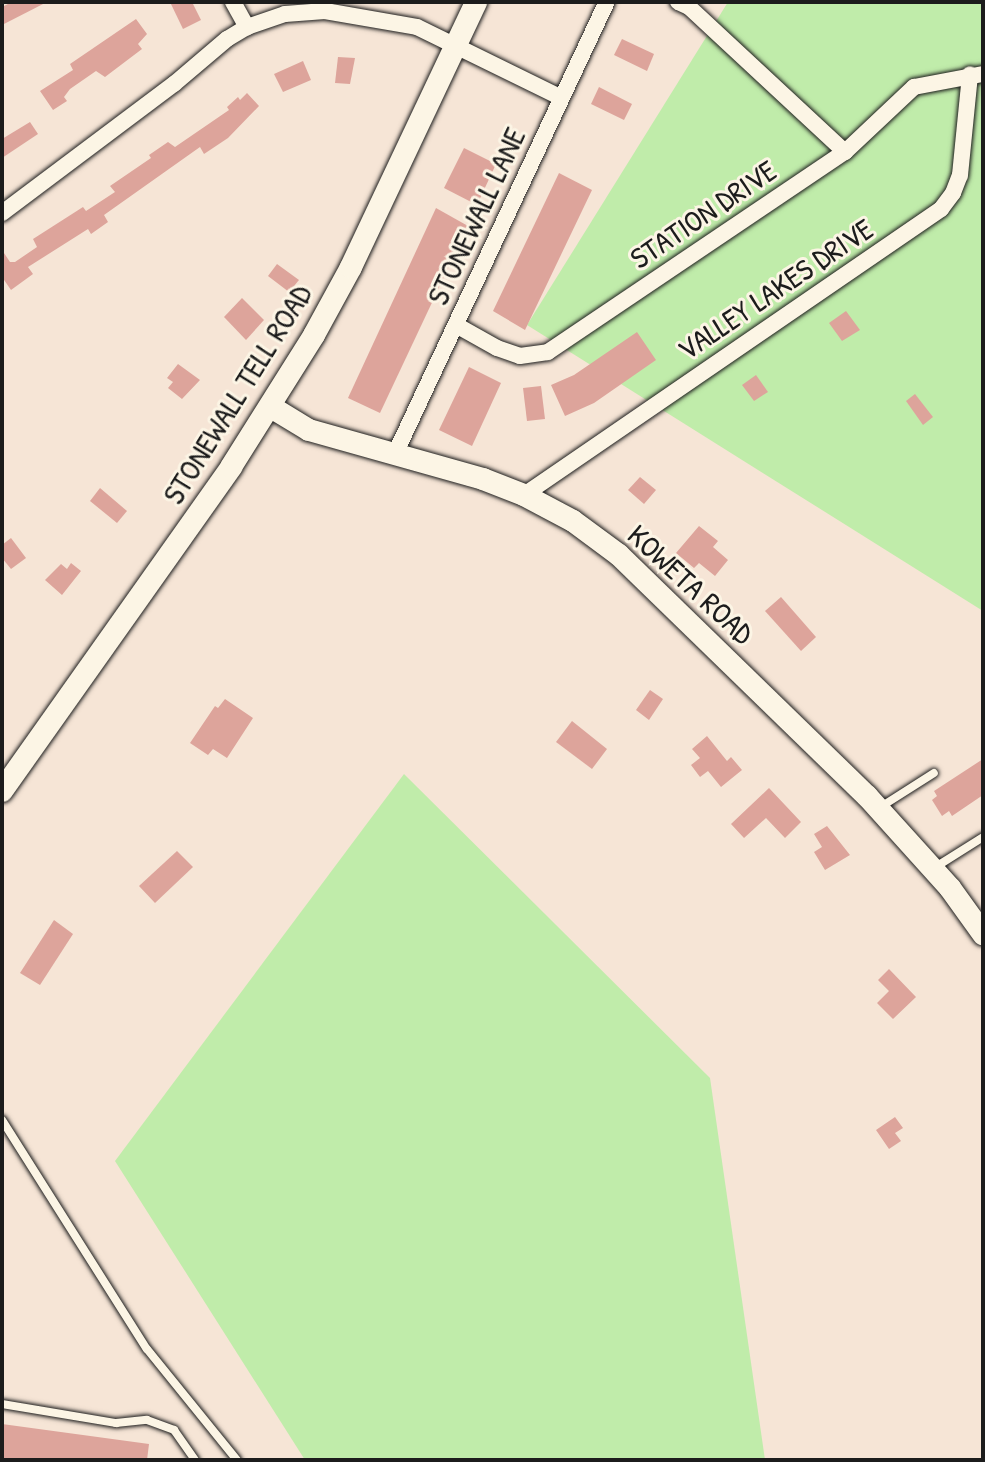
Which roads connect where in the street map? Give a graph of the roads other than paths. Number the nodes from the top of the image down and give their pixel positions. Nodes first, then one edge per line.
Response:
1 (233, 2) edge
2 (476, 2) edge
3 (607, 2) edge
4 (678, 2) edge
5 (247, 27) junction
6 (455, 46) junction
7 (977, 74) edge
8 (562, 98) junction
9 (845, 152) junction
10 (2, 213) edge
11 (456, 325) junction
12 (271, 407) junction
13 (395, 454) junction
14 (524, 495) junction
15 (934, 773) dead end
16 (2, 791) edge
17 (879, 808) junction
18 (983, 837) edge
19 (933, 868) junction
20 (983, 934) edge
21 (2, 1120) edge
22 (2, 1404) edge
23 (195, 1460) edge
24 (237, 1460) edge

1 - 5 street
2 - 6 street, STONEWALL TELL ROAD
3 - 8 street, STONEWALL LANE
4 - 9 street
5 - 6 street
5 - 10 street
6 - 8 street
6 - 12 street, STONEWALL TELL ROAD
7 - 9 street, STATION DRIVE
7 - 14 street, VALLEY LAKES DRIVE
8 - 11 street, STONEWALL LANE
9 - 11 street, STATION DRIVE
11 - 13 street, STONEWALL LANE
12 - 13 street, KOWETA ROAD
12 - 16 street, STONEWALL TELL ROAD
13 - 14 street, KOWETA ROAD
14 - 17 street, KOWETA ROAD
15 - 17 lane
17 - 19 street, KOWETA ROAD
18 - 19 lane
19 - 20 street, KOWETA ROAD
21 - 24 lane
22 - 23 lane

